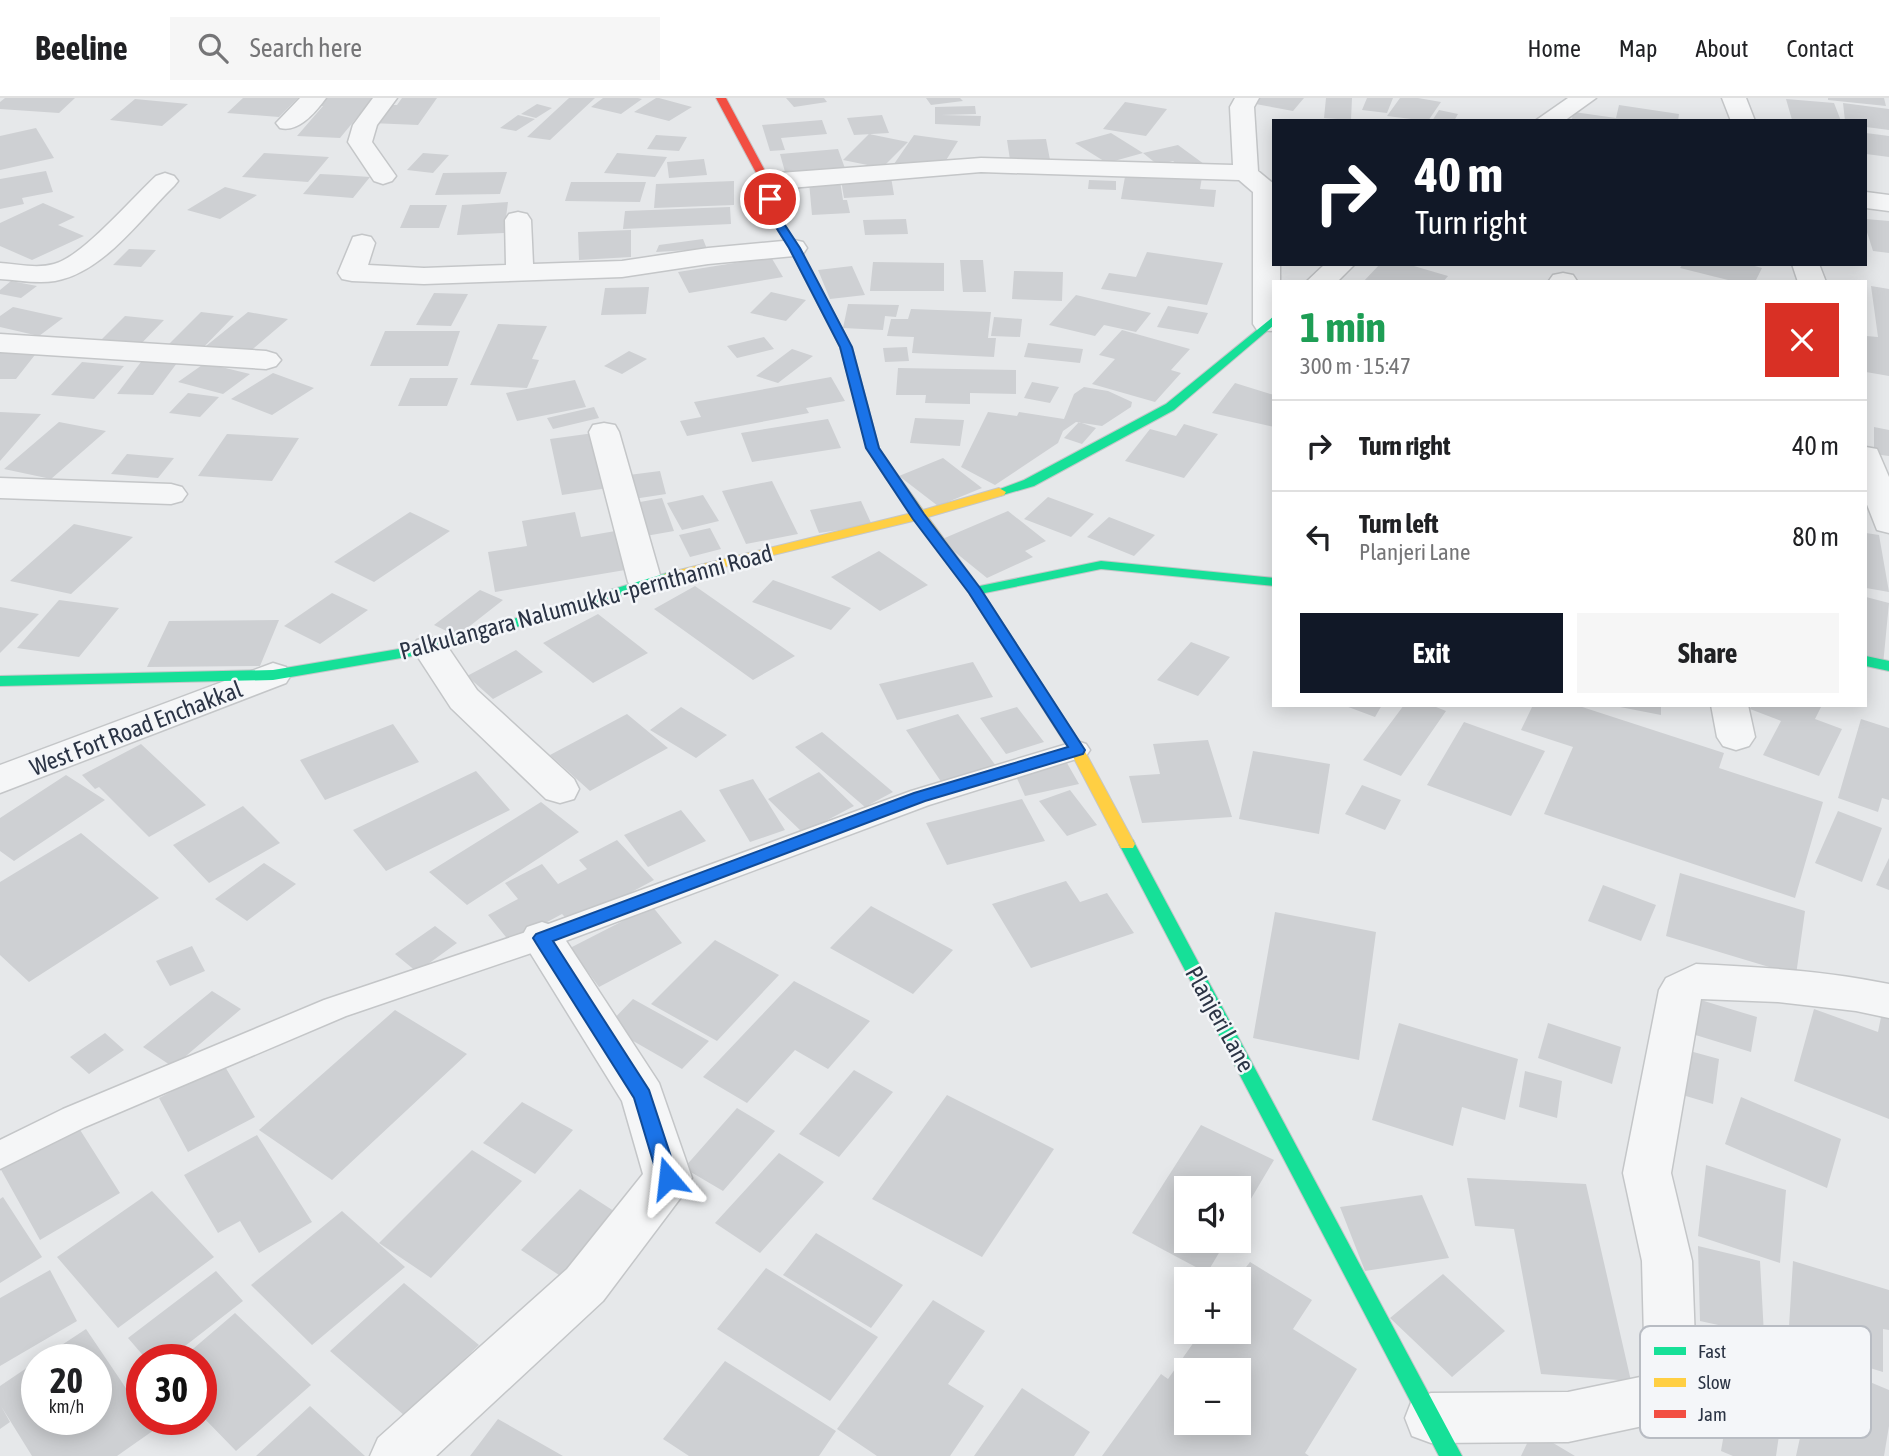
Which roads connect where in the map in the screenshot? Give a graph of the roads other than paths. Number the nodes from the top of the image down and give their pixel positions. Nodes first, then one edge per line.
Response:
1 (314, 98) edge
2 (385, 98) edge
3 (721, 98) edge
4 (1247, 98) edge
5 (1584, 98) edge
6 (1734, 98) edge
7 (1550, 119) edge
8 (1742, 119) edge
9 (288, 123) dead end
10 (1246, 173) junction
11 (383, 176) dead end
12 (165, 181) dead end
13 (766, 182) junction
14 (1867, 200) edge
15 (1889, 203) edge
16 (518, 220) dead end
17 (362, 243) dead end
18 (794, 248) junction
19 (1340, 266) edge
20 (0, 271) edge
21 (520, 274) junction
22 (1322, 280) edge
23 (1271, 322) edge
24 (0, 343) edge
25 (265, 360) dead end
26 (604, 432) dead end
27 (1867, 460) edge
28 (0, 488) edge
29 (171, 494) dead end
30 (918, 516) junction
31 (1889, 523) edge
32 (645, 582) junction
33 (1272, 582) edge
34 (975, 591) junction
35 (430, 648) junction
36 (1867, 661) edge
37 (1889, 666) edge
38 (273, 675) junction
39 (0, 681) edge
40 (1077, 750) junction
41 (0, 780) edge
42 (560, 789) dead end
43 (542, 938) junction
44 (1889, 1001) edge
45 (0, 1155) edge
46 (1669, 1326) edge
47 (1640, 1402) edge
48 (1441, 1437) edge
49 (397, 1456) edge

1 - 9 street
2 - 11 street
3 - 13 street, Planjeri Lane
4 - 10 street
5 - 7 street
6 - 8 street
10 - 13 street
10 - 23 street
12 - 20 street
13 - 18 street, Planjeri Lane
14 - 15 street
16 - 21 street
17 - 21 street
18 - 21 street
18 - 30 street, Planjeri Lane
19 - 22 street
23 - 30 street, Palkulangara Nalumukku -pernthanni Road
24 - 25 street
26 - 32 street
27 - 31 street
28 - 29 street
30 - 32 street, Palkulangara Nalumukku -pernthanni Road
30 - 34 street, Planjeri Lane
32 - 35 street, Palkulangara Nalumukku -pernthanni Road
33 - 34 street
34 - 40 street, Planjeri Lane
35 - 38 street, Palkulangara Nalumukku -pernthanni Road
35 - 42 street
36 - 37 street
38 - 39 street, Palkulangara Nalumukku -pernthanni Road
38 - 41 street, West Fort Road Enchakkal
40 - 43 lane
40 - 48 street, Planjeri Lane
43 - 45 lane
43 - 49 street
44 - 46 street
47 - 48 street

